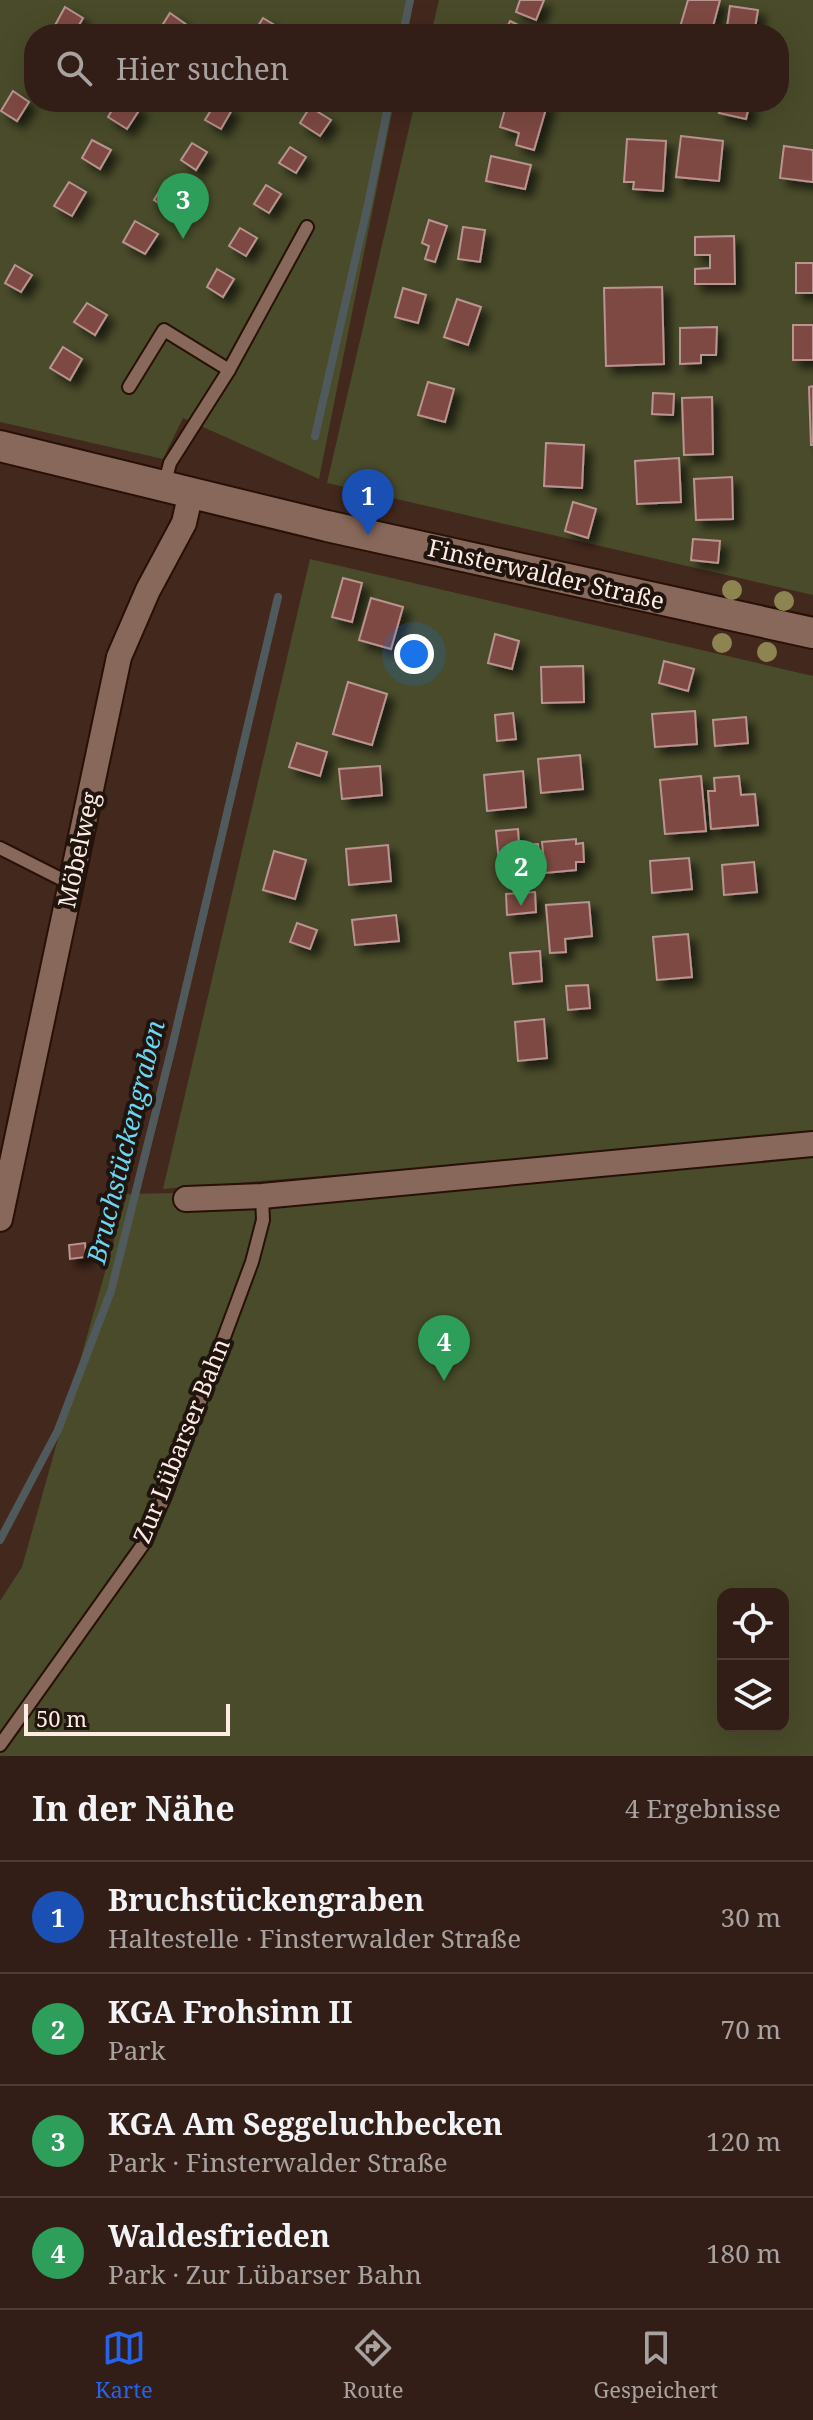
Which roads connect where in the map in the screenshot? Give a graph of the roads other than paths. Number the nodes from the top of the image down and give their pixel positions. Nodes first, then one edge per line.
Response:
1 (307, 227) dead end
2 (229, 370) junction
3 (129, 387) dead end
4 (0, 446) edge
5 (178, 489) junction
6 (813, 633) edge
7 (0, 848) edge
8 (71, 884) junction
9 (813, 1144) edge
10 (262, 1196) junction
11 (186, 1199) dead end
12 (0, 1219) edge
13 (0, 1745) edge

1 - 2 lane
2 - 3 lane
2 - 5 lane
4 - 5 street, Finsterwalder Straße
5 - 6 street, Finsterwalder Straße
5 - 8 street, Möbelweg
7 - 8 lane
8 - 12 street, Möbelweg
9 - 10 street
10 - 11 street
10 - 13 lane, Zur Lübarser Bahn

